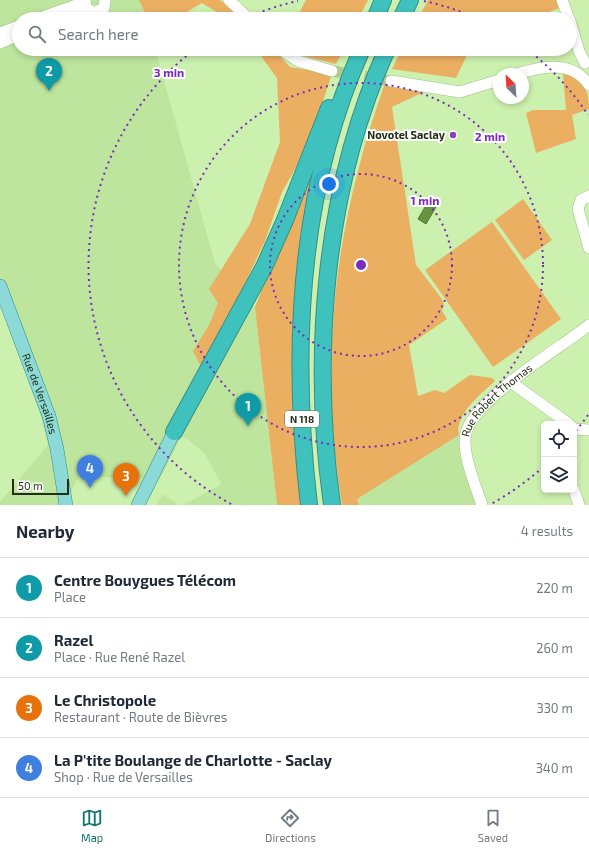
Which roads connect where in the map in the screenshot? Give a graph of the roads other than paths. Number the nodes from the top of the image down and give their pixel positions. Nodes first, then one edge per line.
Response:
1 (106, 0) edge
2 (228, 0) edge
3 (383, 0) edge
4 (410, 0) edge
5 (562, 0) edge
6 (86, 4) edge
7 (60, 12) edge
8 (73, 12) edge
9 (93, 12) edge
10 (100, 12) edge
11 (241, 12) edge
12 (378, 12) edge
13 (404, 12) edge
14 (567, 12) edge
15 (12, 29) edge
16 (0, 33) edge
17 (12, 38) edge
18 (0, 43) edge
19 (577, 44) edge
20 (290, 56) edge
21 (359, 56) edge
22 (384, 56) edge
23 (587, 62) edge
24 (353, 68) junction
25 (332, 71) tunnel mouth
26 (529, 71) edge
27 (578, 72) junction
28 (391, 81) tunnel mouth
29 (493, 82) edge
30 (589, 85) edge
31 (589, 196) edge
32 (586, 225) edge
33 (589, 248) edge
34 (0, 286) edge
35 (589, 325) edge
36 (512, 380) junction
37 (550, 411) junction
38 (554, 421) edge
39 (564, 421) edge
40 (577, 428) edge
41 (589, 430) edge
42 (173, 434) joint
43 (575, 493) edge
44 (66, 505) edge
45 (138, 505) edge
46 (309, 505) edge
47 (332, 505) edge
48 (482, 505) edge
49 (579, 505) edge

1 - 10 street
2 - 11 street
3 - 12 highway
4 - 13 highway
5 - 14 street
6 - 7 street
6 - 8 street
6 - 9 street
15 - 16 street
17 - 18 street
19 - 23 street
20 - 25 street
21 - 24 highway, N 118
22 - 47 highway, N 118
23 - 27 street
24 - 42 highway
24 - 46 highway, N 118
26 - 27 street
27 - 30 street
28 - 29 street
31 - 32 street
32 - 33 street
34 - 44 main road, Rue de Versailles
35 - 36 street, Rue Robert Thomas
36 - 37 street
36 - 48 street, Rue Robert Thomas
37 - 38 street
37 - 39 street
40 - 41 street
42 - 45 main road
43 - 49 street

